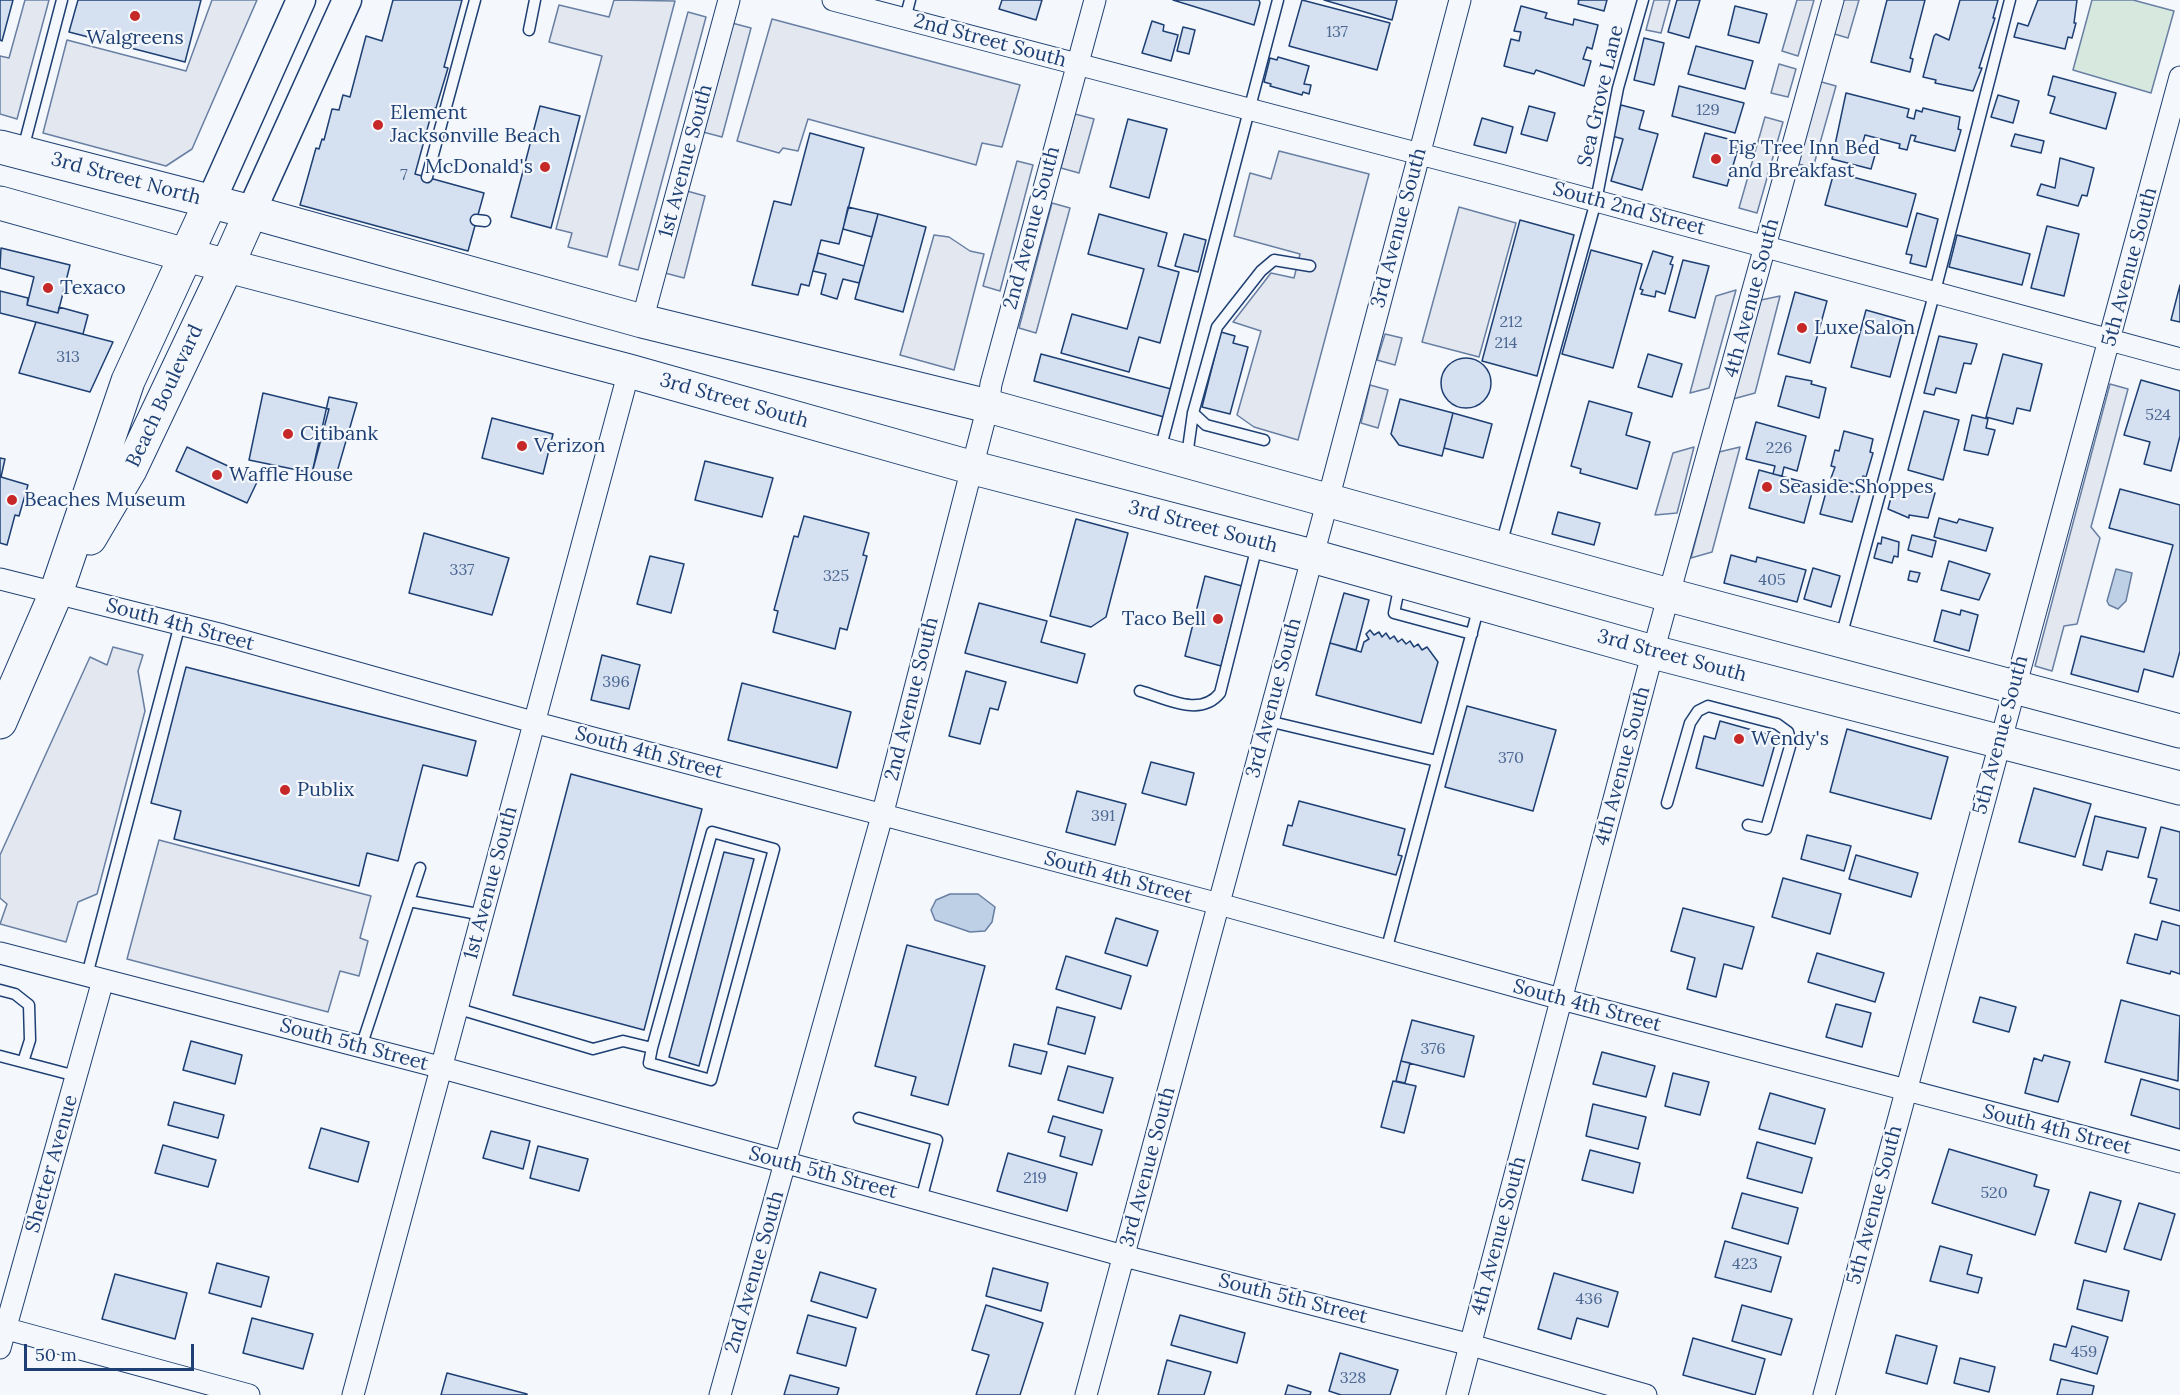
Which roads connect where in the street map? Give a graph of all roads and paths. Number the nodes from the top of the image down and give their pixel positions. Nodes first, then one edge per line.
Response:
1 (62, 0) edge
2 (301, 0) edge
3 (347, 0) edge
4 (475, 0) edge
5 (535, 0) edge
6 (729, 0) edge
7 (833, 0) edge
8 (1095, 0) edge
9 (1278, 0) edge
10 (1460, 0) edge
11 (1643, 0) edge
12 (1833, 0) edge
13 (2010, 0) edge
14 (908, 9) edge
15 (529, 30) dead end
16 (1077, 64) junction
17 (2180, 76) edge
18 (1250, 109) junction
19 (11, 149) edge
20 (1419, 153) junction
21 (426, 177) dead end
22 (211, 201) junction
23 (1596, 201) junction
24 (0, 203) edge
25 (251, 212) junction
26 (1767, 246) junction
27 (186, 255) junction
28 (227, 266) junction
29 (1310, 266) dead end
30 (1935, 291) junction
31 (642, 321) junction
32 (2111, 339) junction
33 (2180, 359) edge
34 (629, 371) junction
35 (988, 406) junction
36 (1193, 413) junction
37 (1264, 440) dead end
38 (1173, 457) junction
39 (970, 467) junction
40 (1328, 500) junction
41 (1258, 542) junction
42 (1500, 548) junction
43 (1312, 556) junction
44 (0, 579) edge
45 (56, 593) junction
46 (1669, 595) junction
47 (1476, 619) junction
48 (180, 624) junction
49 (1840, 640) junction
50 (1653, 652) junction
51 (2014, 687) junction
52 (1140, 690) dead end
53 (1268, 721) junction
54 (0, 722) edge
55 (533, 722) junction
56 (2180, 731) edge
57 (2000, 740) junction
58 (1437, 760) junction
59 (2180, 788) edge
60 (1667, 803) dead end
61 (882, 816) junction
62 (1748, 825) dead end
63 (420, 868) dead end
64 (409, 901) junction
65 (1220, 904) junction
66 (483, 915) junction
67 (1386, 951) junction
68 (0, 953) edge
69 (95, 978) junction
70 (0, 990) edge
71 (1561, 999) junction
72 (459, 1009) junction
73 (361, 1047) junction
74 (652, 1048) junction
75 (0, 1056) edge
76 (22, 1062) junction
77 (443, 1068) junction
78 (76, 1076) junction
79 (1905, 1091) junction
80 (859, 1118) dead end
81 (2180, 1162) edge
82 (786, 1163) junction
83 (921, 1200) junction
84 (1124, 1256) junction
85 (2, 1334) edge
86 (1470, 1345) junction
87 (249, 1395) edge
88 (353, 1395) edge
89 (720, 1395) edge
90 (1086, 1395) edge
91 (1457, 1395) edge
92 (1646, 1395) edge
93 (1824, 1395) edge

1 - 19 lane
2 - 22 street, Beach Boulevard
3 - 25 street, Beach Boulevard
4 - 21 lane
5 - 15 lane
6 - 31 street, 1st Avenue South
7 - 14 street, 2nd Street South
8 - 16 street, 2nd Avenue South
9 - 18 lane
10 - 20 street, 3rd Avenue South
11 - 23 lane, Sea Grove Lane
12 - 26 street, 4th Avenue South
13 - 30 lane
14 - 16 street, 2nd Street South
16 - 18 street, South 2nd Street
16 - 35 street, 2nd Avenue South
17 - 32 street, 5th Avenue South
18 - 20 street, South 2nd Street
18 - 38 lane
19 - 22 main road, 3rd Street North
20 - 23 street, South 2nd Street
20 - 40 street, 3rd Avenue South
22 - 25 main road, 3rd Street North
22 - 27 main road, Beach Boulevard
23 - 26 street, South 2nd Street
23 - 42 lane, Sea Grove Lane
24 - 27 main road
25 - 28 main road, Beach Boulevard
25 - 31 main road
26 - 30 street, South 2nd Street
26 - 46 street, 4th Avenue South
27 - 28 main road
27 - 45 main road, Beach Boulevard
28 - 34 main road, 3rd Street South
28 - 45 main road, Beach Boulevard
29 - 36 lane
30 - 32 street, South 2nd Street
30 - 49 lane
31 - 35 main road
32 - 33 street, South 2nd Street
32 - 51 street, 5th Avenue South
34 - 39 main road, 3rd Street South
34 - 55 street, 1st Avenue South
35 - 38 main road
35 - 39 street, 2nd Avenue South
36 - 37 lane
36 - 38 lane
38 - 40 main road
39 - 41 main road, 3rd Street South
39 - 61 street, 2nd Avenue South
40 - 42 main road
40 - 43 street, 3rd Avenue South
41 - 43 main road, 3rd Street South
41 - 52 lane
42 - 46 main road
43 - 47 main road, 3rd Street South
43 - 53 street, 3rd Avenue South
44 - 45 street, South 4th Street
45 - 48 street, South 4th Street
45 - 54 main road
46 - 49 main road
46 - 50 street, 4th Avenue South
47 - 50 main road, 3rd Street South
47 - 58 lane
48 - 55 street, South 4th Street
48 - 69 lane
49 - 51 main road
50 - 57 main road, 3rd Street South
50 - 71 street, 4th Avenue South
51 - 56 main road
51 - 57 street, 5th Avenue South
53 - 58 lane
53 - 65 street, 3rd Avenue South
55 - 61 street, South 4th Street
55 - 66 street, 1st Avenue South
57 - 59 main road, 3rd Street South
57 - 79 street, 5th Avenue South
58 - 67 lane
60 - 62 lane
61 - 65 street, South 4th Street
61 - 82 street, 2nd Avenue South
63 - 64 lane
64 - 66 lane
64 - 73 lane
65 - 67 street, South 4th Street
65 - 84 street, 3rd Avenue South
66 - 72 street, 1st Avenue South
67 - 71 street, South 4th Street
68 - 69 street, South 5th Street
69 - 73 street, South 5th Street
69 - 78 street, Shetter Avenue
70 - 76 lane
71 - 79 street, South 4th Street
71 - 86 street, 4th Avenue South
72 - 74 lane
72 - 77 street, 1st Avenue South
73 - 77 street, South 5th Street
74 - 74 lane
75 - 76 lane
76 - 78 lane
77 - 82 street, South 5th Street
77 - 88 street, 1st Avenue South
78 - 85 street, Shetter Avenue
79 - 81 street, South 4th Street
79 - 93 street, 5th Avenue South
80 - 83 lane
82 - 83 street, South 5th Street
82 - 89 street, 2nd Avenue South
83 - 84 street, South 5th Street
84 - 86 street, South 5th Street
84 - 90 street, 3rd Avenue South
85 - 87 street
86 - 91 street, 4th Avenue South
86 - 92 street, South 5th Street

